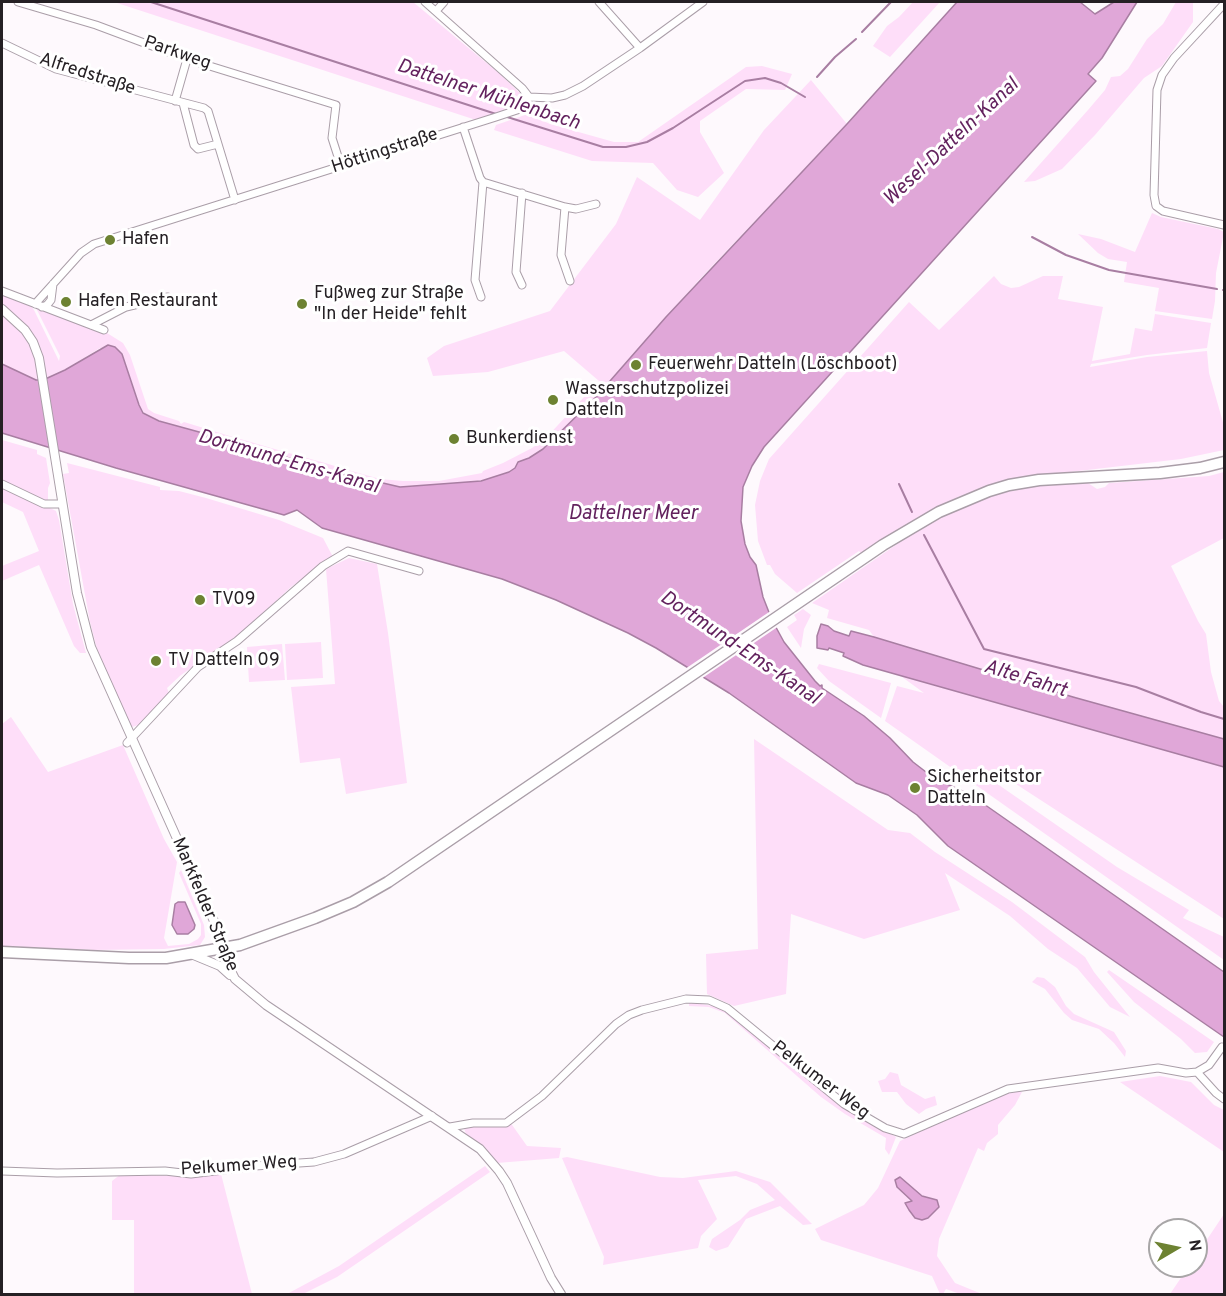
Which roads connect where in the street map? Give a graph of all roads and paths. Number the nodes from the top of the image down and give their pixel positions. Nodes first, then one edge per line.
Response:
1 (18, 2) edge
2 (425, 2) edge
3 (444, 2) edge
4 (599, 2) edge
5 (703, 2) edge
6 (1224, 4) edge
7 (436, 11) junction
8 (2, 43) edge
9 (640, 48) junction
10 (186, 59) junction
11 (529, 97) junction
12 (179, 102) junction
13 (463, 127) junction
14 (218, 144) junction
15 (341, 166) junction
16 (483, 182) junction
17 (522, 193) junction
18 (235, 200) junction
19 (596, 204) dead end
20 (565, 207) junction
21 (1224, 225) edge
22 (570, 281) dead end
23 (522, 285) dead end
24 (2, 291) edge
25 (168, 297) dead end
26 (481, 297) dead end
27 (39, 306) junction
28 (2, 309) edge
29 (91, 324) junction
30 (104, 330) dead end
31 (1224, 462) edge
32 (2, 484) edge
33 (62, 504) junction
34 (419, 571) dead end
35 (129, 741) junction
36 (224, 949) junction
37 (2, 952) edge
38 (191, 954) junction
39 (235, 979) junction
40 (1222, 1047) dead end
41 (1197, 1072) junction
42 (1224, 1099) edge
43 (432, 1116) junction
44 (450, 1128) junction
45 (2, 1171) edge
46 (561, 1294) edge

1 - 10 street, Parkweg
2 - 7 street
3 - 7 street
4 - 9 street
5 - 9 street
6 - 21 street
7 - 11 street
8 - 12 street, Alfredstraße
9 - 11 street
10 - 12 street
10 - 15 street, Parkweg
11 - 13 street, Höttingstraße
12 - 14 street, Alfredstraße
12 - 14 street
13 - 15 street, Höttingstraße
13 - 16 street
14 - 18 street, Alfredstraße
15 - 18 street, Höttingstraße
16 - 17 street
16 - 26 street
17 - 20 street
17 - 23 street
18 - 27 street, Höttingstraße
19 - 20 street
20 - 22 street
24 - 27 street
25 - 29 street
27 - 29 street
28 - 33 street, Markfelder Straße
29 - 30 street
31 - 36 main road
32 - 33 street
33 - 35 street, Markfelder Straße
34 - 35 street
35 - 36 street, Markfelder Straße
36 - 38 main road
36 - 39 street, Markfelder Straße
37 - 38 main road
38 - 39 street
39 - 43 street, Markfelder Straße
40 - 41 street
41 - 42 street
41 - 44 street, Pelkumer Weg
43 - 44 street, Markfelder Straße
43 - 45 street, Pelkumer Weg
44 - 46 street, Markfelder Straße

